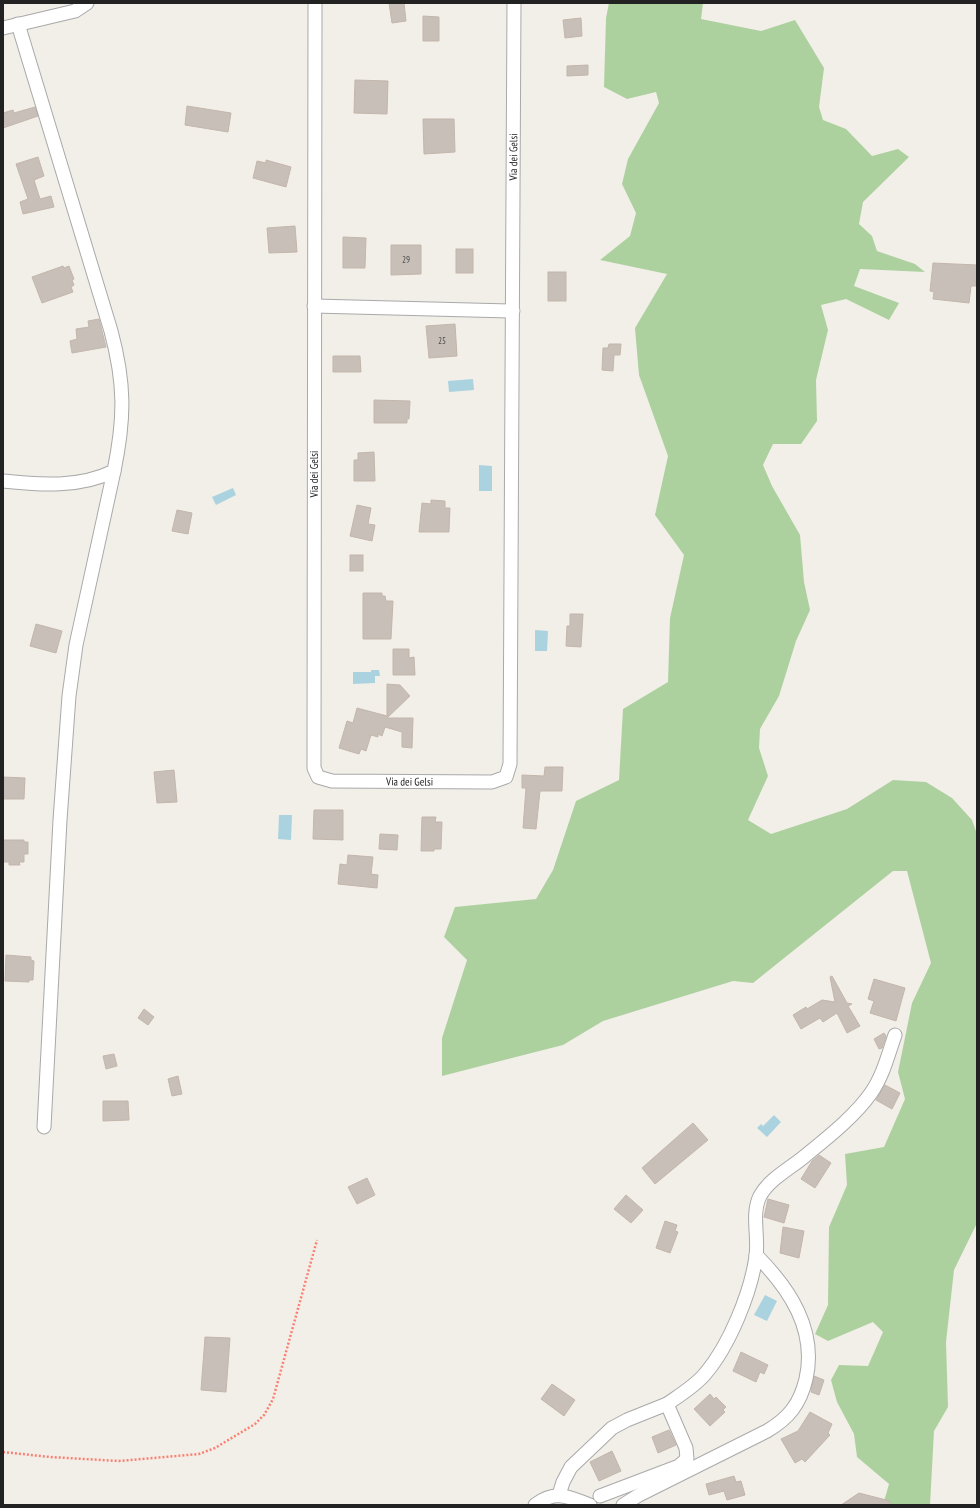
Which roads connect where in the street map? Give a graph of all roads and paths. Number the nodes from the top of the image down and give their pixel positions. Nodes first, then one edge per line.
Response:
1 (87, 3) edge
2 (315, 3) edge
3 (514, 3) edge
4 (18, 24) junction
5 (3, 28) edge
6 (314, 306) junction
7 (513, 311) junction
8 (114, 471) junction
9 (3, 481) edge
10 (895, 1035) dead end
11 (44, 1127) dead end
12 (317, 1240) dead end
13 (756, 1255) junction
14 (667, 1404) junction
15 (3, 1452) edge
16 (559, 1495) junction
17 (600, 1496) dead end
18 (535, 1505) edge
19 (590, 1505) edge
20 (623, 1505) edge

1 - 4 street
2 - 6 street, Via dei Gelsi
3 - 7 street, Via dei Gelsi
4 - 5 street
4 - 8 street
6 - 7 street
6 - 7 street, Via dei Gelsi
8 - 9 street
8 - 11 street
10 - 13 street
12 - 15 path
13 - 14 street
13 - 20 street
14 - 16 street
14 - 17 street
16 - 18 street
16 - 19 street

